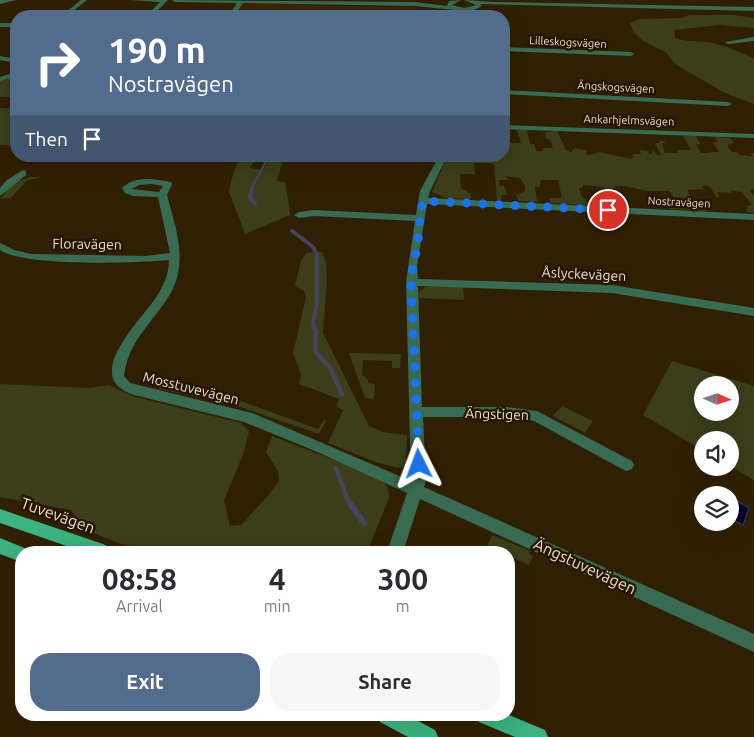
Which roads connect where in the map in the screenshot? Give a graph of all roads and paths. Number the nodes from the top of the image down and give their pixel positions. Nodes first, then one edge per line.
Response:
1 (13, 0) edge
2 (84, 0) edge
3 (133, 0) edge
4 (163, 0) edge
5 (175, 0) edge
6 (455, 0) edge
7 (468, 0) edge
8 (241, 1) edge
9 (0, 2) edge
10 (416, 4) junction
11 (561, 4) edge
12 (580, 4) edge
13 (475, 6) junction
14 (456, 8) junction
15 (72, 10) edge
16 (154, 10) edge
17 (458, 10) edge
18 (471, 10) edge
19 (754, 10) edge
20 (754, 39) edge
21 (728, 42) dead end
22 (510, 49) edge
23 (630, 54) dead end
24 (510, 92) edge
25 (728, 104) dead end
26 (510, 127) edge
27 (754, 136) edge
28 (439, 162) edge
29 (23, 173) dead end
30 (0, 193) edge
31 (162, 195) dead end
32 (423, 201) junction
33 (299, 215) dead end
34 (754, 217) edge
35 (419, 218) junction
36 (0, 246) edge
37 (175, 256) junction
38 (411, 282) junction
39 (754, 312) edge
40 (416, 412) junction
41 (627, 465) dead end
42 (416, 490) junction
43 (0, 516) edge
44 (0, 546) edge
45 (87, 546) edge
46 (397, 546) edge
47 (15, 552) edge
48 (754, 643) edge
49 (398, 721) edge
50 (500, 721) edge
51 (428, 737) edge
52 (538, 737) edge

1 - 9 street
2 - 15 street
3 - 4 street
4 - 16 street
5 - 8 street
6 - 10 street
6 - 14 street
7 - 13 street
8 - 10 street
10 - 14 street
11 - 12 street
11 - 13 street
12 - 19 street
13 - 14 street
13 - 18 street
14 - 17 street
20 - 21 street
22 - 23 street, Lilleskogsvägen
24 - 25 street, Ängskogsvägen
26 - 27 street, Ankarhjelmsvägen
28 - 32 street
29 - 30 street
31 - 37 street, Mosstuvevägen
32 - 34 street, Nostravägen
32 - 35 street
33 - 35 street
35 - 38 street
36 - 37 street, Floravägen
37 - 42 street, Mosstuvevägen
38 - 39 street, Åslyckevägen
38 - 40 street
40 - 41 street, Ängstigen
40 - 42 street
42 - 46 street
42 - 48 street, Ängstuvevägen
43 - 45 main road, Tuvevägen
44 - 47 main road
49 - 51 main road
50 - 52 main road

